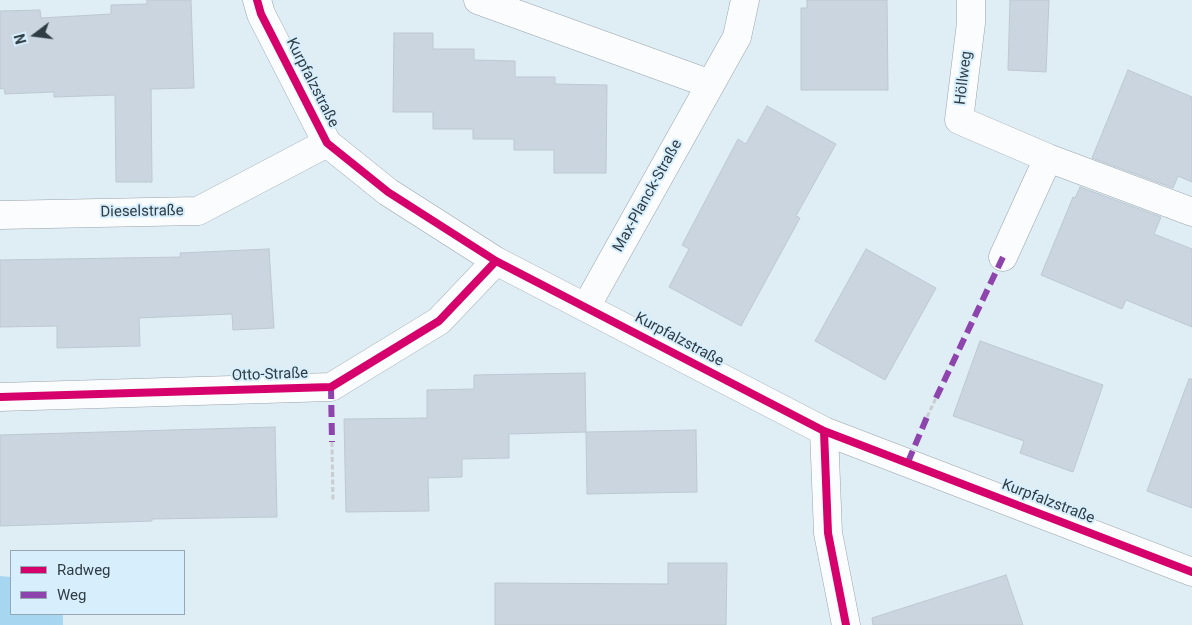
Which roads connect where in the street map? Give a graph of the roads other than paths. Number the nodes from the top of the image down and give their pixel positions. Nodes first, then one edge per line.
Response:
1 (257, 0) edge
2 (478, 0) edge
3 (745, 0) edge
4 (971, 0) edge
5 (710, 84) junction
6 (327, 143) junction
7 (1048, 158) junction
8 (1192, 212) edge
9 (0, 215) edge
10 (1003, 257) dead end
11 (496, 261) junction
12 (586, 308) junction
13 (0, 397) edge
14 (824, 431) junction
15 (1192, 572) edge
16 (846, 625) edge

1 - 6 street, Kurpfalzstraße
2 - 5 street
3 - 5 street, Max-Planck-Straße
4 - 7 street, Höllweg
5 - 12 street, Max-Planck-Straße
6 - 9 street, Dieselstraße
6 - 11 street, Kurpfalzstraße
7 - 8 street, Höllweg
7 - 10 street
11 - 12 street, Kurpfalzstraße
11 - 13 street, Otto-Straße
12 - 14 street, Kurpfalzstraße
14 - 15 street, Kurpfalzstraße
14 - 16 street

